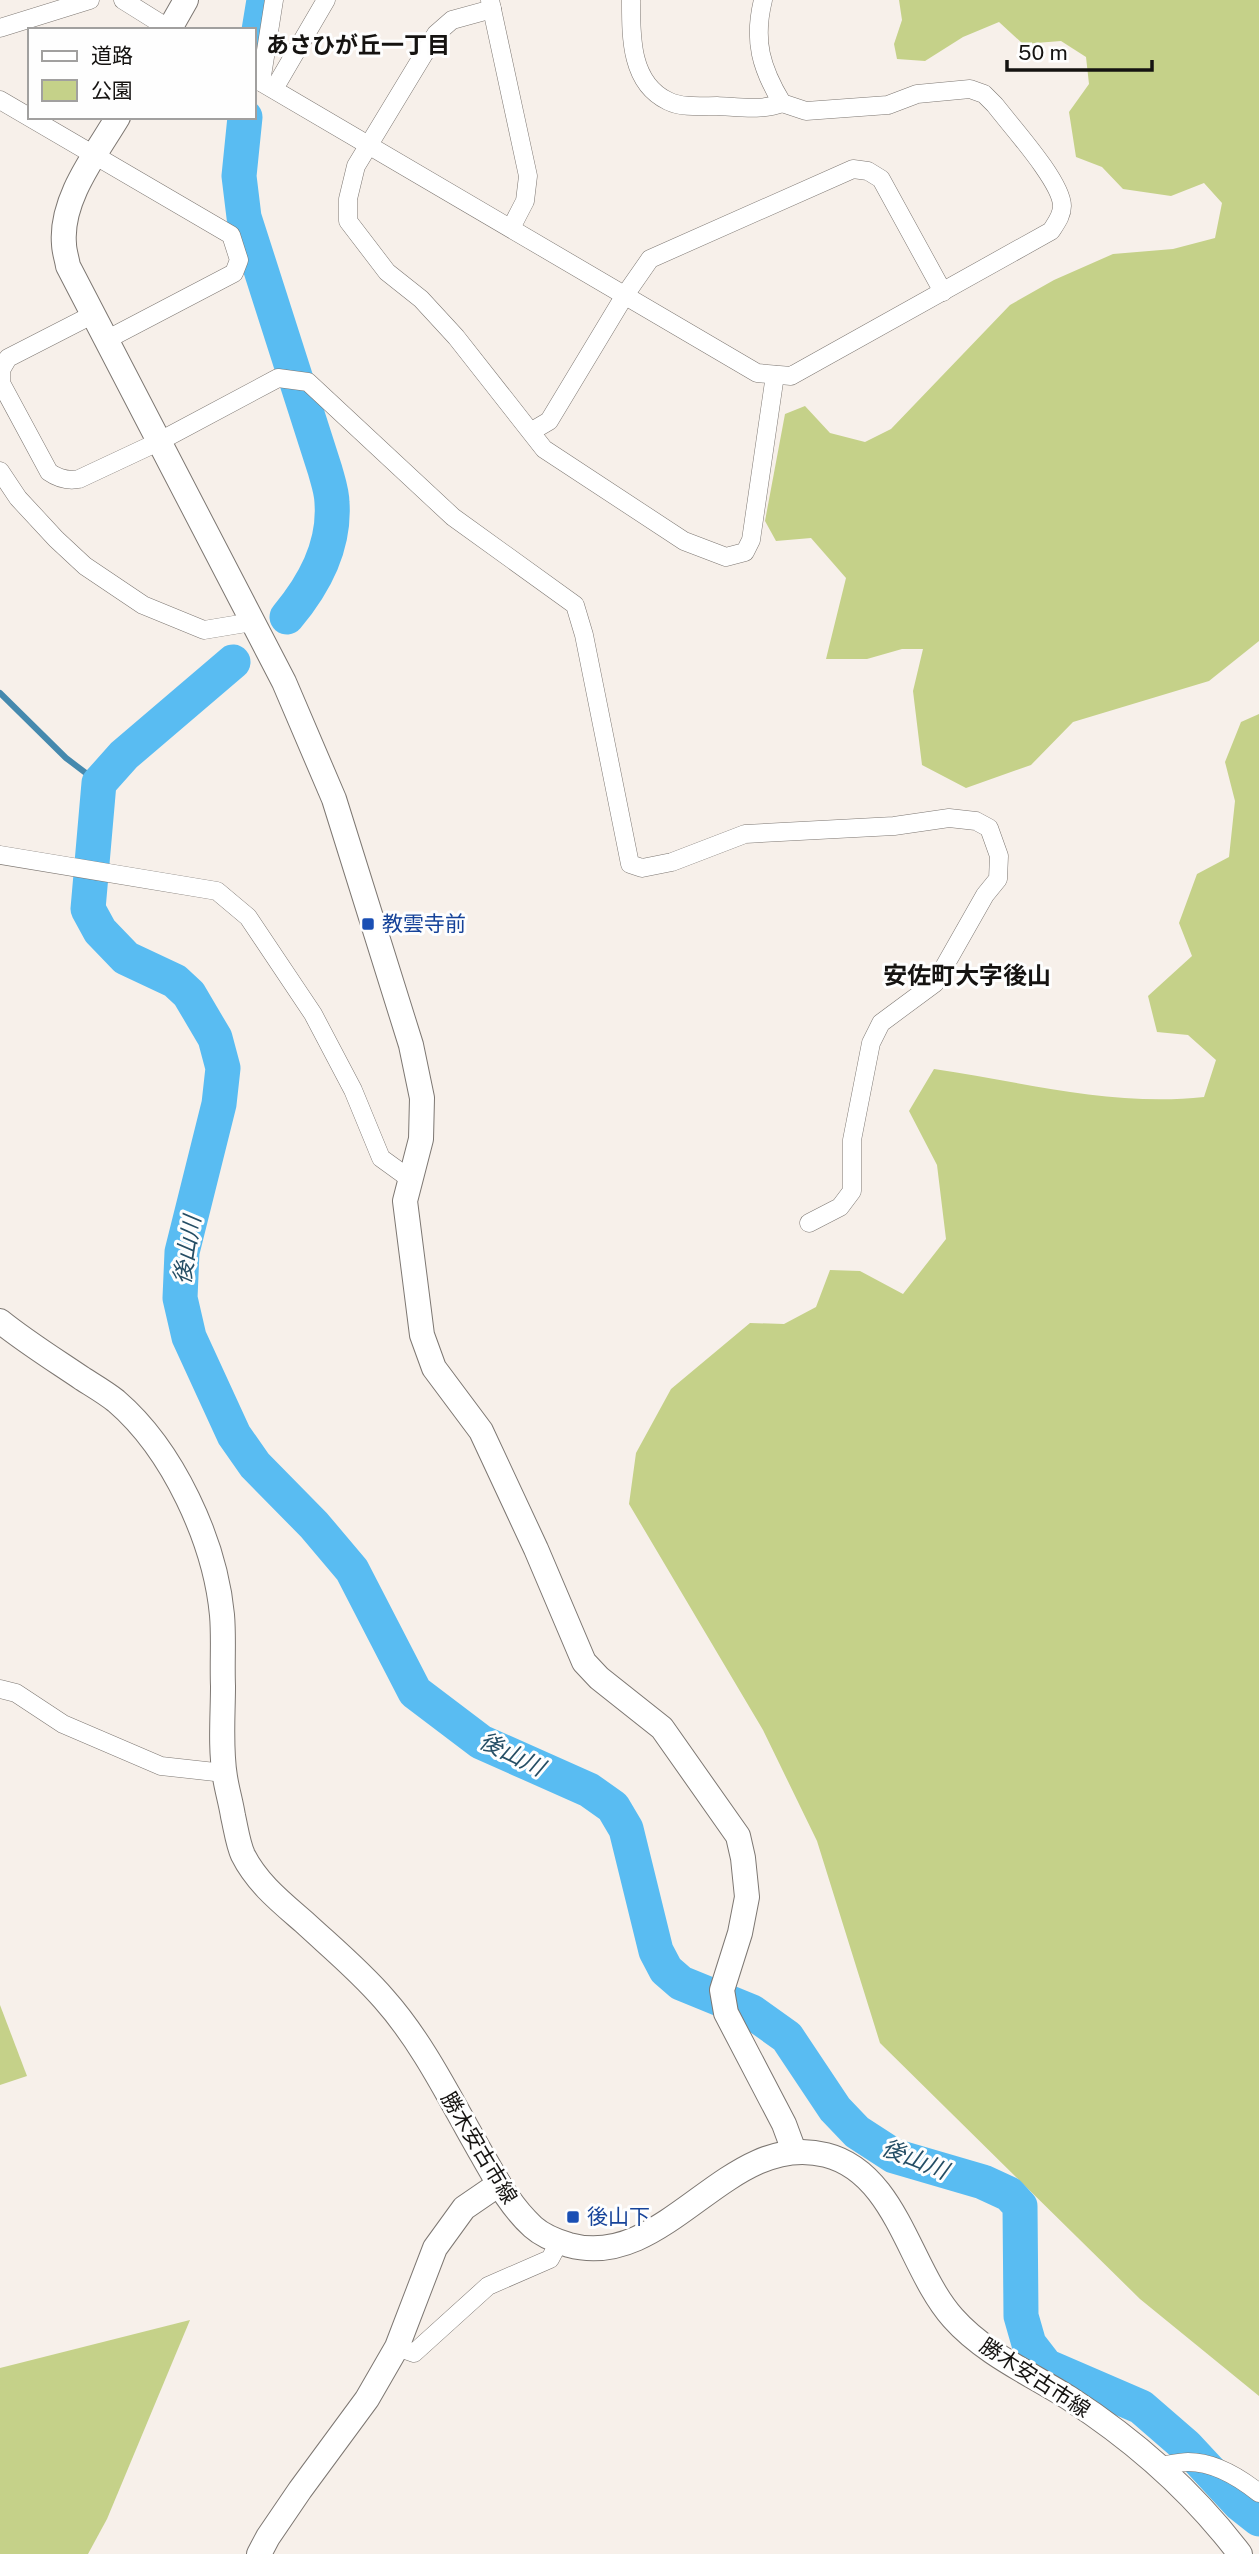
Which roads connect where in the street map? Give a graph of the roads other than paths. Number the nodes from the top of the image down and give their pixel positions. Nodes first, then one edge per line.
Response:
1 (90, 0) edge
2 (123, 0) edge
3 (186, 0) edge
4 (274, 0) edge
5 (326, 0) edge
6 (631, 0) edge
7 (763, 0) edge
8 (491, 4) edge
9 (0, 28) edge
10 (168, 28) edge
11 (171, 28) edge
12 (261, 82) edge
13 (0, 100) edge
14 (782, 103) junction
15 (28, 117) edge
16 (32, 119) edge
17 (117, 119) edge
18 (369, 145) junction
19 (95, 157) junction
20 (511, 228) junction
21 (943, 292) junction
22 (625, 295) junction
23 (92, 315) junction
24 (106, 340) junction
25 (775, 375) junction
26 (532, 432) junction
27 (158, 442) junction
28 (0, 471) edge
29 (252, 622) junction
30 (0, 855) edge
31 (410, 1180) junction
32 (808, 1223) dead end
33 (0, 1321) edge
34 (0, 1689) edge
35 (224, 1773) junction
36 (794, 2151) junction
37 (499, 2184) junction
38 (559, 2242) junction
39 (397, 2347) junction
40 (1160, 2466) junction
41 (1259, 2493) edge
42 (259, 2554) edge
43 (1240, 2554) edge

1 - 9 street
2 - 10 street
3 - 11 street
4 - 12 street
5 - 12 street
6 - 14 street
7 - 14 street
8 - 18 street
8 - 20 street
12 - 18 street
13 - 15 street
14 - 21 street
16 - 19 street
17 - 19 street
18 - 20 street
18 - 26 street
19 - 23 street
19 - 24 street
20 - 22 street
21 - 22 street
21 - 25 street
22 - 25 street
22 - 26 street
23 - 24 street
23 - 27 street
24 - 27 street
25 - 26 street
27 - 29 street
27 - 32 street
28 - 29 street
29 - 31 street
30 - 31 street
31 - 36 street
33 - 35 street, 勝木安古市線
34 - 35 street
35 - 37 street, 勝木安古市線
36 - 38 street, 勝木安古市線
36 - 40 street, 勝木安古市線
37 - 38 street, 勝木安古市線
37 - 39 street
38 - 39 street
39 - 42 street
40 - 41 street
40 - 43 street, 勝木安古市線

